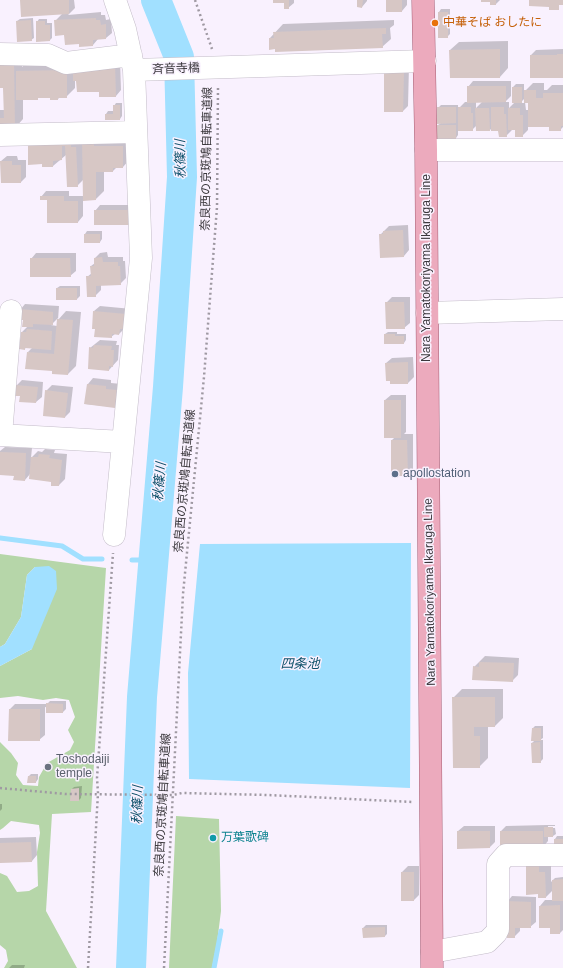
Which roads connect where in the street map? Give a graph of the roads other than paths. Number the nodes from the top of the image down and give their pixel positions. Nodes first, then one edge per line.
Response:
1 (115, 0) edge
2 (423, 0) edge
3 (0, 54) edge
4 (425, 62) junction
5 (132, 63) junction
6 (136, 132) junction
7 (0, 135) edge
8 (426, 150) junction
9 (563, 150) edge
10 (563, 309) edge
11 (11, 311) dead end
12 (427, 312) junction
13 (1, 435) edge
14 (124, 442) junction
15 (114, 535) road end
16 (563, 856) edge
17 (432, 960) edge

1 - 5 street
2 - 4 main road, Nara Yamatokoriyama Ikaruga Line
3 - 5 street, 斉音寺橋
4 - 5 street, 斉音寺橋
4 - 8 main road, Nara Yamatokoriyama Ikaruga Line
5 - 6 street
6 - 7 street
6 - 14 street
8 - 9 street
8 - 12 main road, Nara Yamatokoriyama Ikaruga Line
10 - 12 street
11 - 13 street
12 - 17 main road, Nara Yamatokoriyama Ikaruga Line
13 - 14 street
14 - 15 street
16 - 17 street

